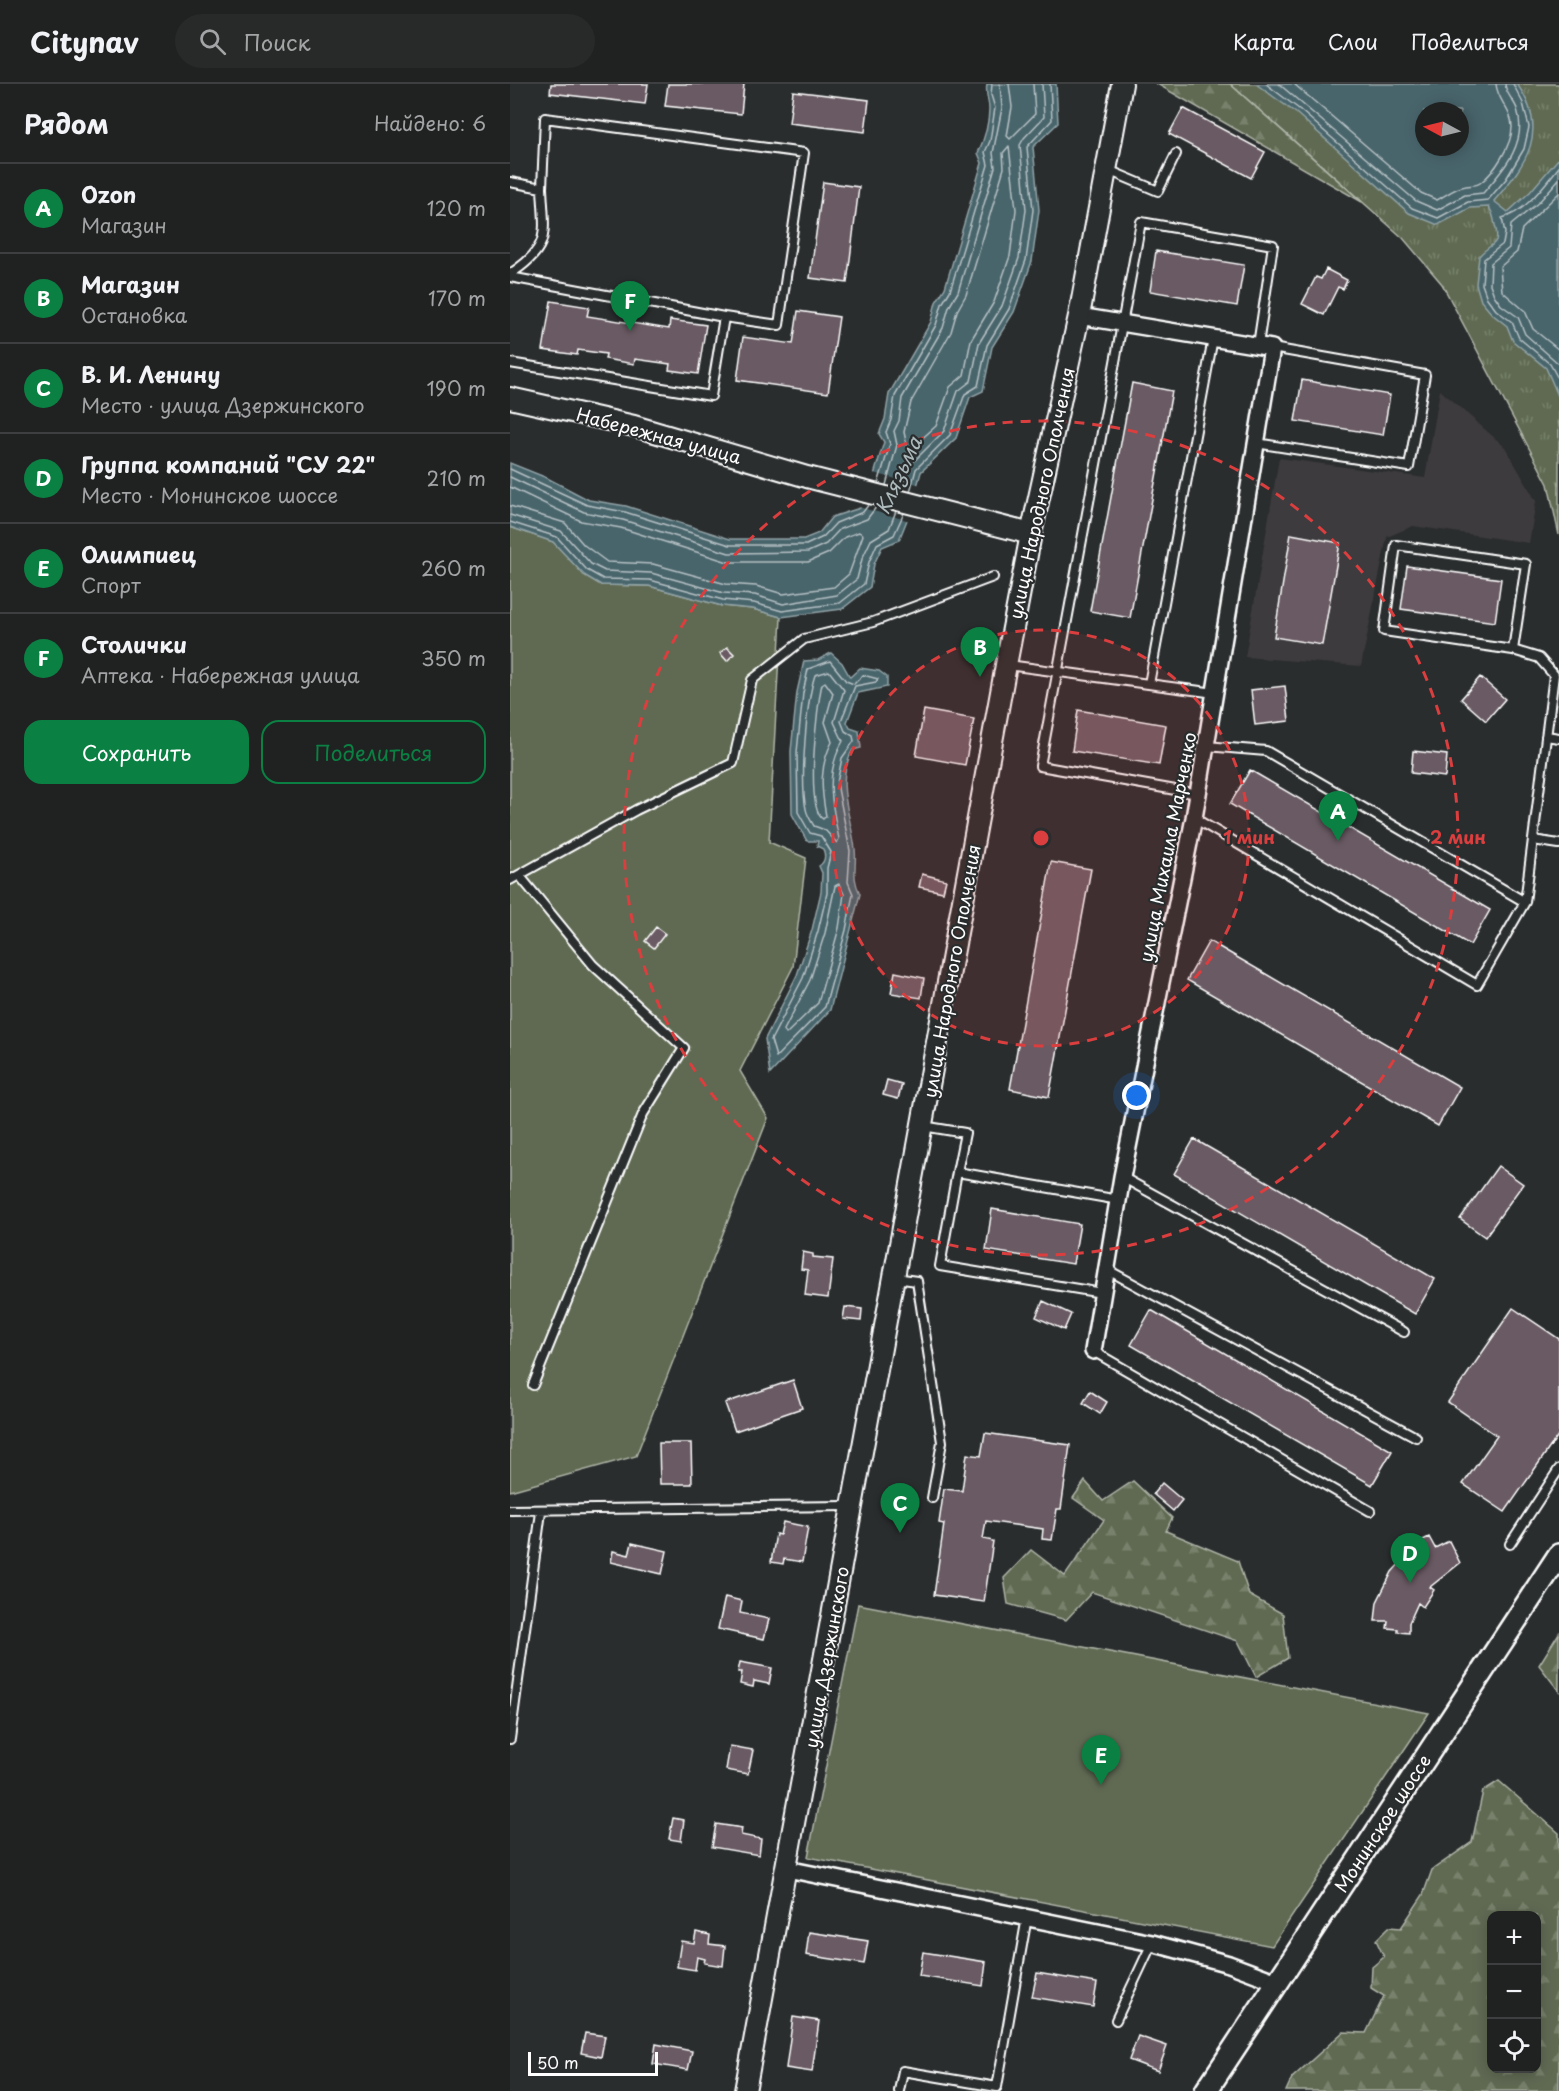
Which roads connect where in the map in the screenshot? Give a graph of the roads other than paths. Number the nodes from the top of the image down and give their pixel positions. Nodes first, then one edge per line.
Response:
1 (1122, 84) edge
2 (1176, 154) dead end
3 (1106, 169) junction
4 (510, 182) edge
5 (542, 188) junction
6 (510, 275) edge
7 (1079, 316) junction
8 (724, 317) junction
9 (1122, 323) junction
10 (1213, 338) junction
11 (1265, 347) junction
12 (510, 363) edge
13 (510, 398) edge
14 (1256, 443) junction
15 (1031, 534) junction
16 (993, 577) dead end
17 (1513, 650) junction
18 (1006, 665) junction
19 (1057, 672) junction
20 (1149, 684) junction
21 (1215, 693) junction
22 (1546, 736) junction
23 (1559, 738) edge
24 (1206, 746) junction
25 (1198, 794) junction
26 (1194, 818) junction
27 (1533, 840) junction
28 (1559, 844) edge
29 (519, 875) junction
30 (510, 880) edge
31 (1525, 902) junction
32 (923, 1126) junction
33 (957, 1172) junction
34 (1122, 1177) junction
35 (1119, 1200) junction
36 (906, 1222) joint
37 (1106, 1269) junction
38 (896, 1278) junction
39 (1102, 1293) junction
40 (1404, 1332) dead end
41 (1093, 1351) joint
42 (533, 1384) dead end
43 (1416, 1437) dead end
44 (1559, 1469) edge
45 (932, 1498) dead end
46 (854, 1506) junction
47 (510, 1510) edge
48 (1370, 1511) dead end
49 (541, 1512) junction
50 (1510, 1544) dead end
51 (1559, 1555) edge
52 (510, 1739) edge
53 (787, 1869) junction
54 (1027, 1916) junction
55 (1152, 1943) junction
56 (1277, 1982) junction
57 (1116, 2020) dead end
58 (745, 2091) edge
59 (899, 2091) edge
60 (1206, 2091) edge

1 - 3 street, улица Народного Ополчения
2 - 3 lane
3 - 7 street, улица Народного Ополчения
4 - 5 lane
5 - 6 lane
5 - 8 lane
6 - 8 lane
7 - 9 street
7 - 15 street, улица Народного Ополчения
8 - 12 lane
9 - 10 street
9 - 11 lane
9 - 19 lane
10 - 11 street
10 - 20 lane
11 - 14 street, улица Михаила Марченко
11 - 14 lane
13 - 15 street, Набережная улица
14 - 21 street, улица Михаила Марченко
15 - 18 street, улица Народного Ополчения
16 - 29 lane
17 - 17 lane
17 - 22 lane
18 - 19 lane
18 - 32 street, улица Народного Ополчения
19 - 20 lane
19 - 25 lane
20 - 21 lane
21 - 24 street, улица Михаила Марченко
22 - 23 lane
22 - 27 lane
24 - 25 street, улица Михаила Марченко
24 - 31 lane
25 - 26 street, улица Михаила Марченко
26 - 31 lane
26 - 34 street, улица Михаила Марченко
27 - 28 lane
27 - 31 lane
29 - 30 lane
29 - 42 lane
32 - 33 lane
32 - 36 street, улица Народного Ополчения
33 - 35 lane
33 - 39 lane
34 - 35 street, улица Михаила Марченко
34 - 40 lane
35 - 37 street, улица Михаила Марченко
36 - 38 street, улица Дзержинского
37 - 39 street, улица Михаила Марченко
37 - 43 lane
38 - 45 lane
38 - 46 street, улица Дзержинского
39 - 41 street, улица Михаила Марченко
41 - 48 lane
44 - 50 lane
46 - 49 lane
46 - 53 street, улица Дзержинского
47 - 49 lane
49 - 52 lane
51 - 56 main road, Монинское шоссе
53 - 54 street
53 - 58 street, улица Дзержинского
54 - 55 street
54 - 59 lane
55 - 56 street
55 - 57 lane
56 - 60 main road, Монинское шоссе

